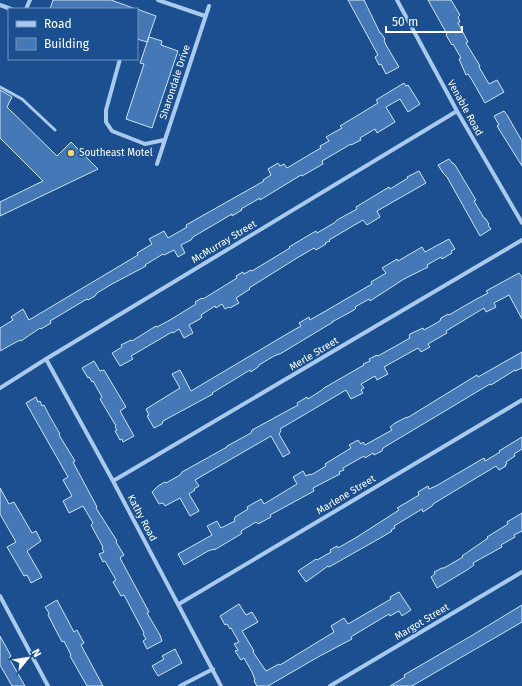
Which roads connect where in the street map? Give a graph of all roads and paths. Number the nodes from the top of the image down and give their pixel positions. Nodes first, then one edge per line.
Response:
1 (158, 0) edge
2 (397, 0) edge
3 (209, 6) dead end
4 (205, 16) junction
5 (120, 60) edge
6 (0, 86) edge
7 (456, 111) junction
8 (55, 130) dead end
9 (164, 140) junction
10 (157, 164) dead end
11 (522, 223) edge
12 (522, 240) edge
13 (46, 359) junction
14 (0, 388) edge
15 (522, 400) edge
16 (114, 481) junction
17 (522, 572) edge
18 (0, 596) edge
19 (179, 604) junction
20 (213, 669) junction
21 (48, 686) edge
22 (180, 686) edge
23 (221, 686) edge
24 (330, 686) edge

1 - 4 street
2 - 7 street, Venable Road
3 - 4 street, Sharondale Drive
4 - 9 street, Sharondale Drive
5 - 9 street
6 - 8 lane
7 - 11 street, Venable Road
7 - 13 street, McMurray Street
9 - 10 street, Sharondale Drive
12 - 16 street, Merle Street
13 - 14 street, McMurray Street
13 - 16 street, Kathy Road
15 - 19 street, Marlene Street
16 - 19 street, Kathy Road
17 - 24 street, Margot Street
18 - 21 street
19 - 20 street, Kathy Road
20 - 22 street
20 - 23 street, Kathy Road

